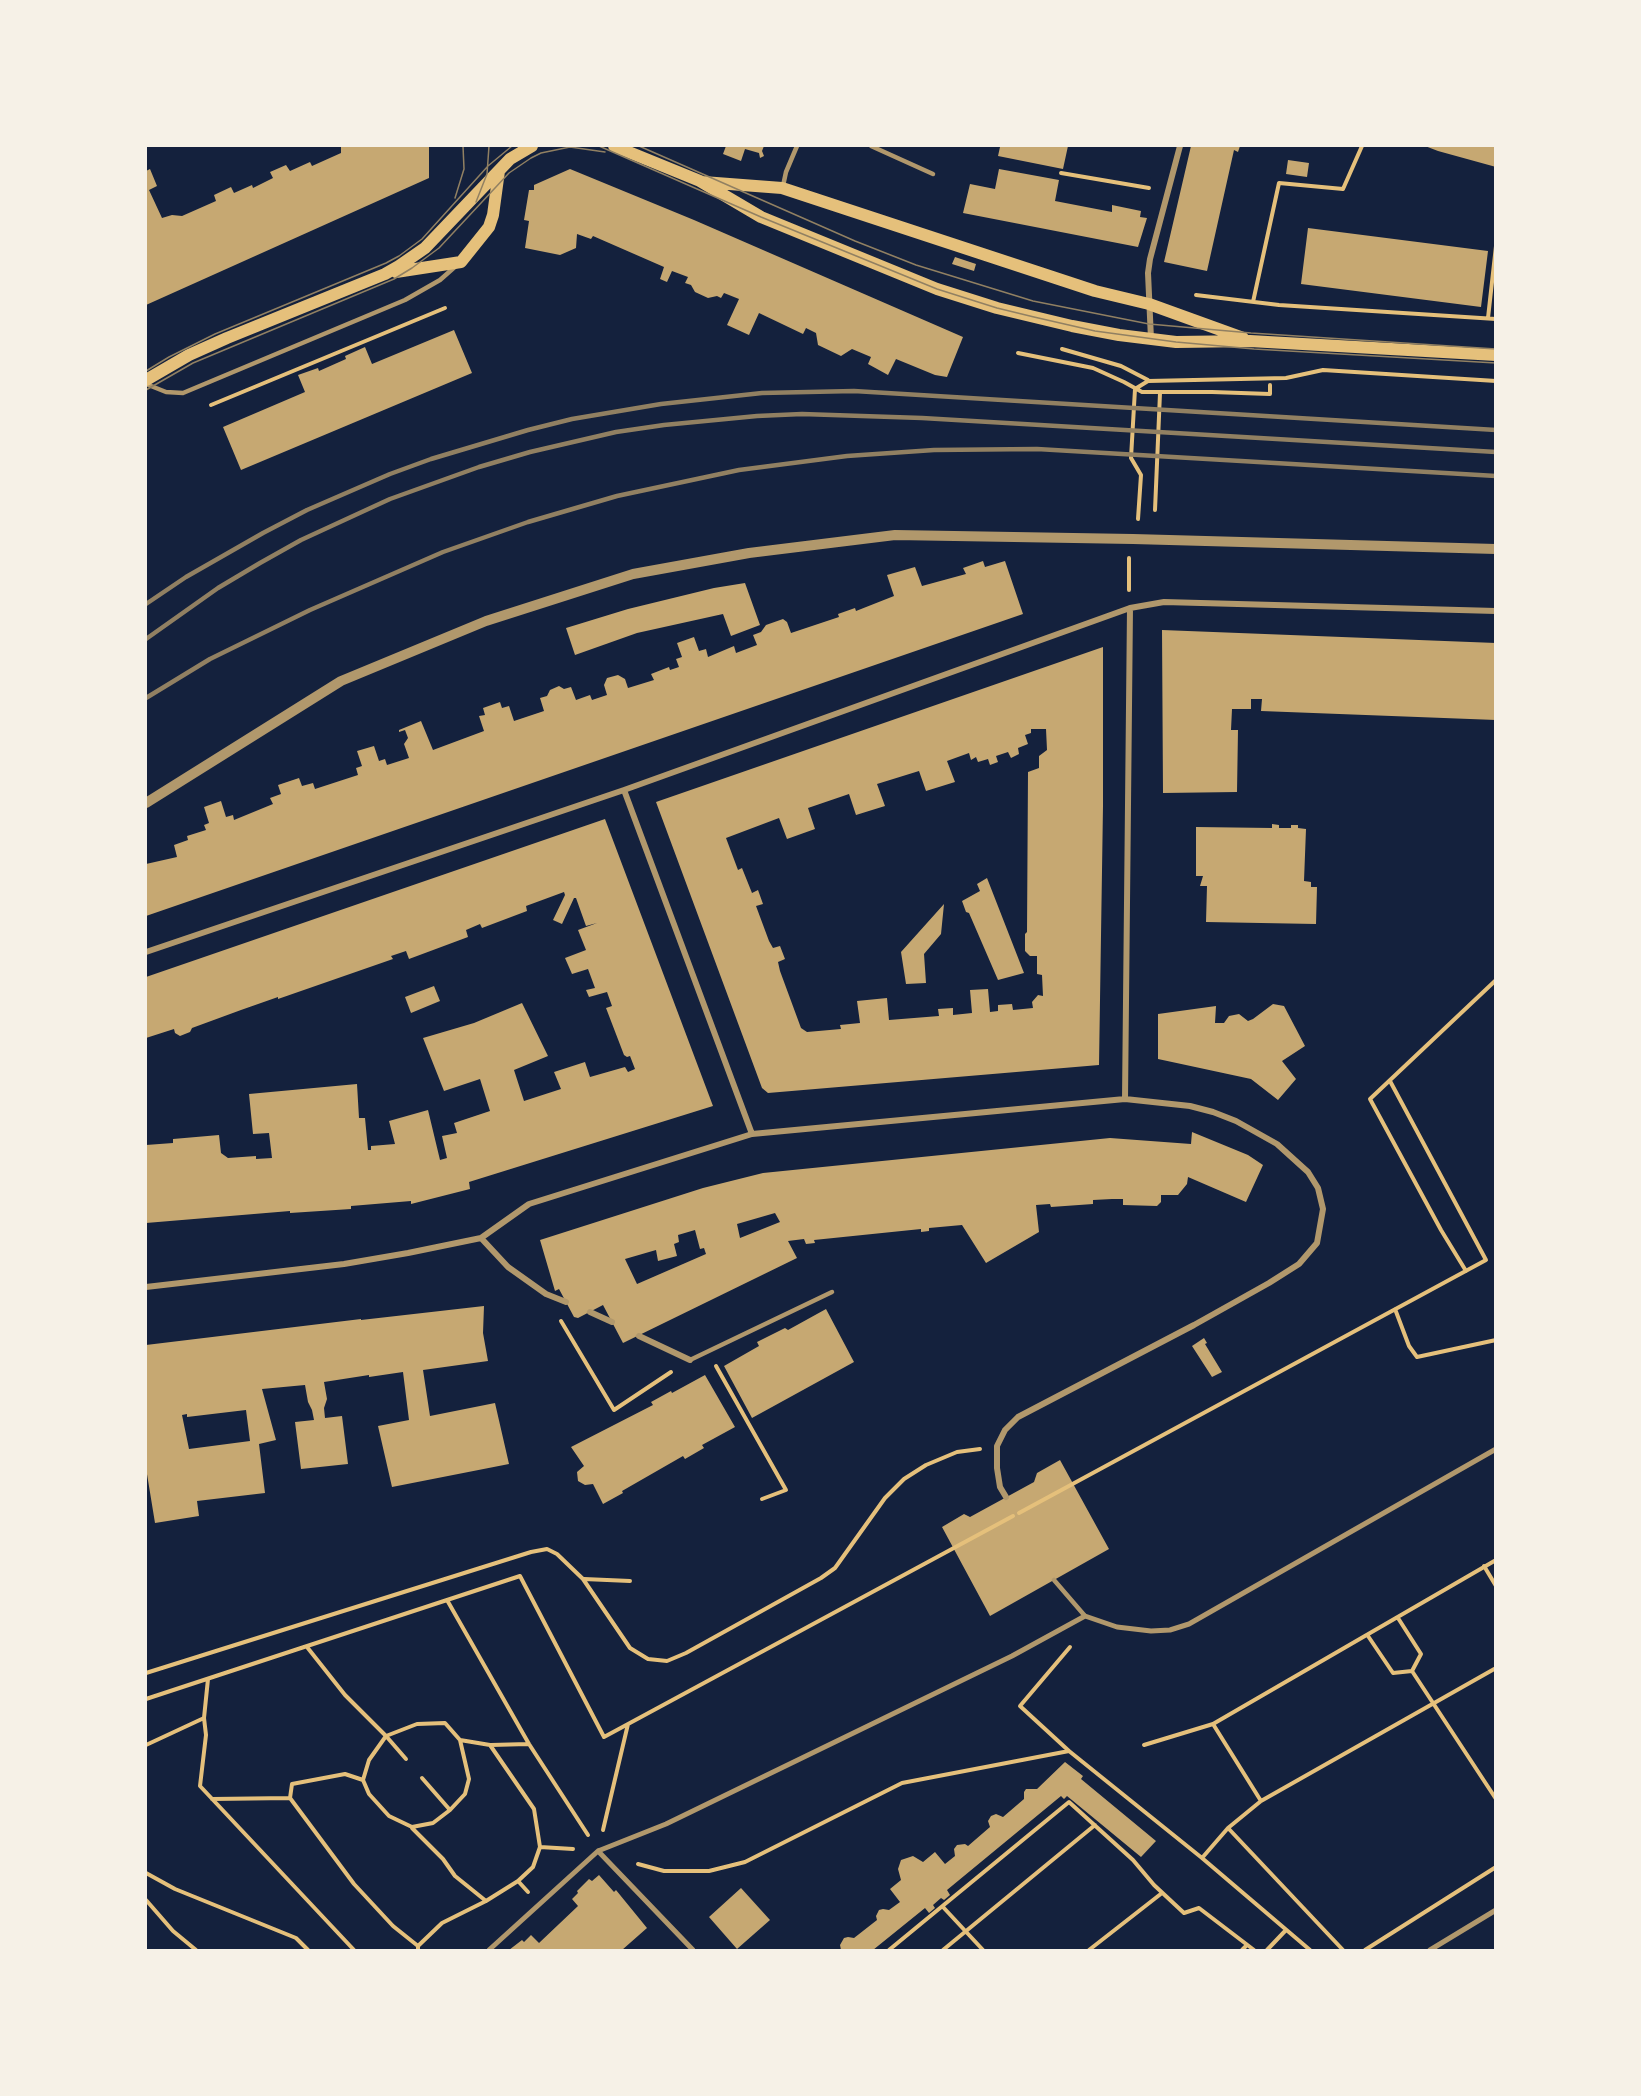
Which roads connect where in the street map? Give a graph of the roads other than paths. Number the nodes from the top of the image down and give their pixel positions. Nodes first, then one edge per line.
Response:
1 (614, 146) edge
2 (797, 146) edge
3 (871, 146) edge
4 (1180, 146) edge
5 (527, 147) edge
6 (499, 170) junction
7 (933, 174) dead end
8 (700, 182) junction
9 (782, 188) junction
10 (461, 262) junction
11 (385, 274) junction
12 (1149, 304) junction
13 (1151, 340) junction
14 (1250, 341) junction
15 (1496, 355) edge
16 (146, 382) edge
17 (1496, 549) edge
18 (1130, 608) junction
19 (1496, 610) edge
20 (624, 790) junction
21 (146, 803) edge
22 (146, 952) edge
23 (1125, 1099) junction
24 (752, 1134) junction
25 (481, 1238) junction
26 (146, 1287) edge
27 (832, 1292) dead end
28 (566, 1302) dead end
29 (590, 1312) dead end
30 (612, 1322) dead end
31 (639, 1336) dead end
32 (690, 1360) joint
33 (1496, 1449) edge
34 (1006, 1497) dead end
35 (1054, 1580) dead end
36 (1085, 1616) junction
37 (598, 1851) junction
38 (1496, 1910) edge
39 (489, 1950) edge
40 (693, 1950) edge
41 (1430, 1950) edge

1 - 8 main road
2 - 9 lane
3 - 7 lane
4 - 12 street
5 - 6 main road
6 - 10 main road
6 - 11 main road
8 - 9 main road
8 - 13 main road
9 - 12 main road
10 - 11 main road
10 - 16 lane
11 - 16 main road
12 - 13 street
12 - 14 main road
13 - 14 main road
14 - 15 main road
17 - 21 street
18 - 19 street
18 - 20 street
18 - 23 street
20 - 22 street
20 - 24 street
23 - 24 street
23 - 34 street
24 - 25 street
25 - 26 street
25 - 28 street
27 - 32 lane
29 - 30 street
31 - 32 street
33 - 36 street
35 - 36 lane
36 - 37 street
37 - 39 street
37 - 40 street
38 - 41 street

